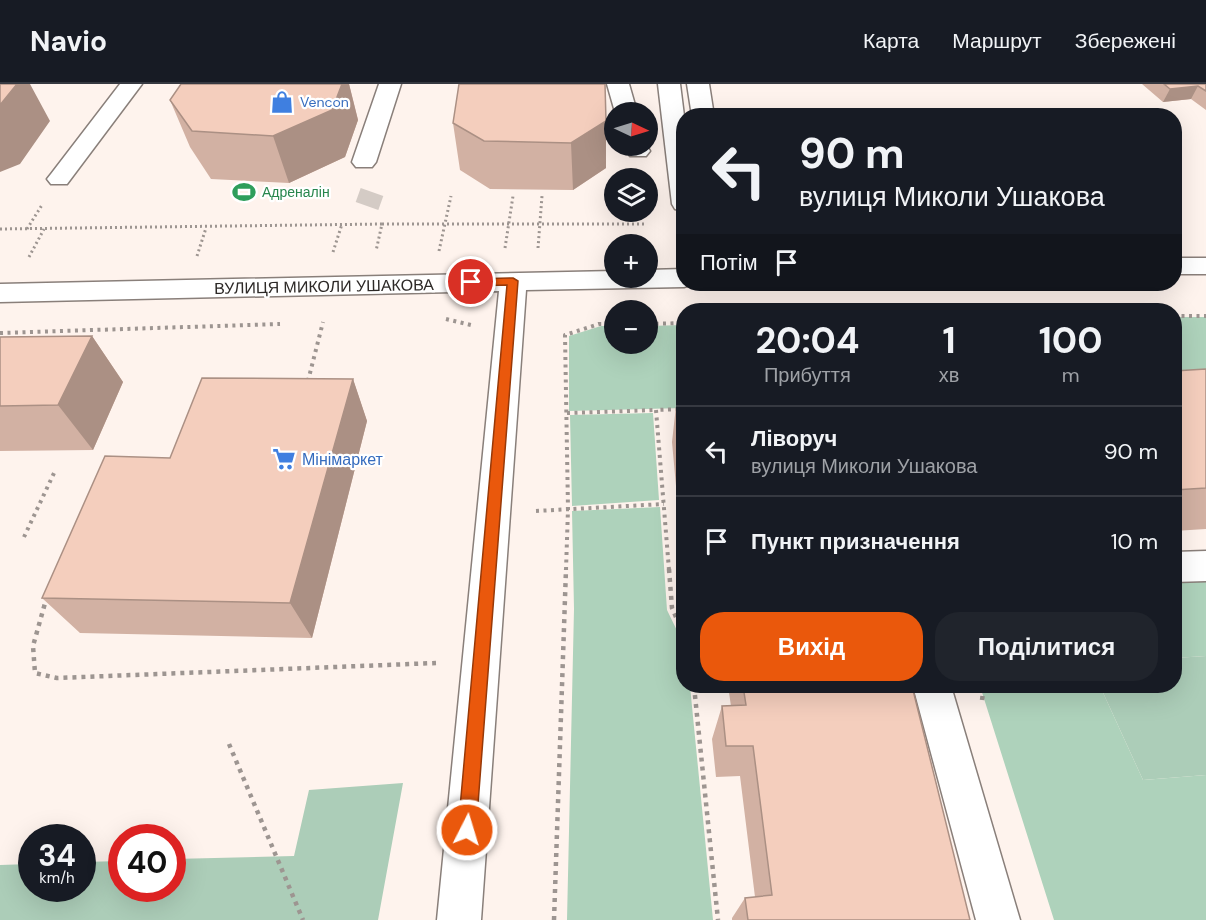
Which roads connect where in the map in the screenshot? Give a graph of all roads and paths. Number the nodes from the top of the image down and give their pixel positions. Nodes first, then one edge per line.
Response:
1 (131, 84) edge
2 (390, 84) edge
3 (618, 84) edge
4 (669, 84) edge
5 (698, 84) edge
6 (623, 102) edge
7 (702, 108) edge
8 (676, 140) edge
9 (364, 162) tunnel mouth
10 (59, 179) dead end
11 (451, 196) dead end
12 (513, 196) dead end
13 (542, 196) dead end
14 (362, 224) dead end
15 (382, 224) dead end
16 (447, 224) junction
17 (508, 224) junction
18 (540, 224) junction
19 (646, 224) dead end
20 (206, 228) junction
21 (0, 229) edge
22 (44, 229) junction
23 (437, 256) dead end
24 (537, 256) dead end
25 (195, 261) dead end
26 (26, 264) dead end
27 (1182, 266) edge
28 (1206, 266) edge
29 (509, 269) junction
30 (676, 278) edge
31 (0, 293) edge
32 (1182, 316) edge
33 (1206, 316) edge
34 (441, 318) dead end
35 (311, 323) dead end
36 (676, 323) edge
37 (287, 324) dead end
38 (604, 324) edge
39 (658, 324) edge
40 (0, 333) edge
41 (507, 334) junction
42 (306, 387) edge
43 (676, 409) edge
44 (656, 410) junction
45 (567, 413) junction
46 (56, 471) dead end
47 (664, 504) junction
48 (568, 509) junction
49 (24, 537) dead end
50 (1206, 566) edge
51 (1182, 567) edge
52 (48, 593) edge
53 (676, 618) edge
54 (437, 663) dead end
55 (695, 693) edge
56 (934, 693) edge
57 (229, 744) dead end
58 (303, 920) edge
59 (459, 920) edge
60 (554, 920) edge
61 (718, 920) edge
62 (998, 920) edge

1 - 10 street
2 - 9 street
3 - 6 street
4 - 8 street
5 - 7 street
11 - 16 path
12 - 17 path
13 - 18 path
14 - 20 path
15 - 16 path
16 - 17 path
16 - 23 path
17 - 18 path
17 - 29 path
18 - 19 path
18 - 24 path
20 - 22 path
20 - 25 path
21 - 22 path
22 - 26 path
27 - 28 street
29 - 30 street, ВУЛИЦЯ МИКОЛИ УШАКОВА
29 - 31 street, ВУЛИЦЯ МИКОЛИ УШАКОВА
29 - 41 street
32 - 33 path
34 - 41 path
35 - 42 path
36 - 39 path
37 - 40 path
38 - 45 path
41 - 59 street
43 - 44 path
44 - 45 path
44 - 47 path
45 - 48 path
46 - 49 path
47 - 48 path
47 - 53 path
48 - 60 path
50 - 51 street
52 - 54 path
55 - 61 path
56 - 62 street
57 - 58 path

